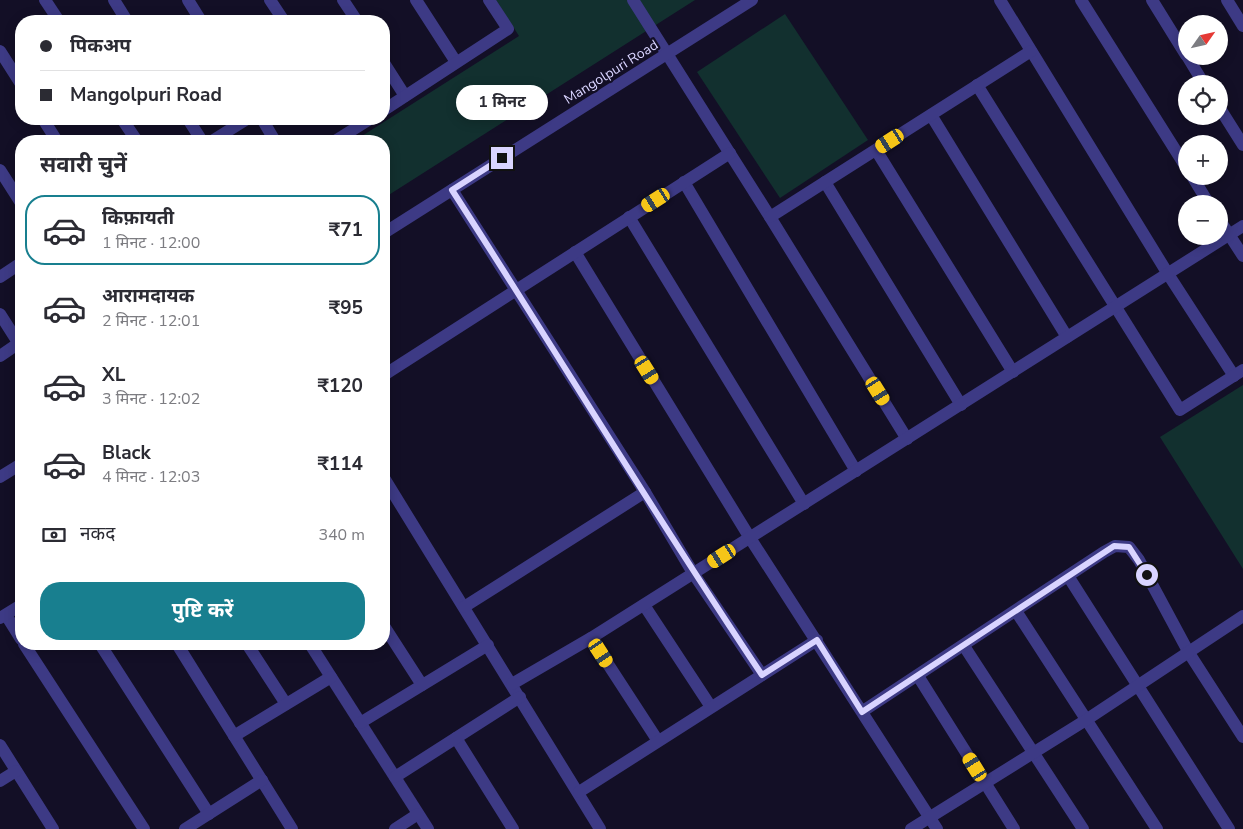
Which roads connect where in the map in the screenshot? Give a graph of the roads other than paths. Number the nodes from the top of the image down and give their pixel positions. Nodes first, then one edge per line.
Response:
1 (45, 0) edge
2 (114, 0) edge
3 (188, 0) edge
4 (270, 0) edge
5 (343, 0) edge
6 (416, 0) edge
7 (489, 0) edge
8 (633, 0) edge
9 (752, 0) edge
10 (1000, 0) edge
11 (1081, 0) edge
12 (1152, 0) edge
13 (1227, 0) edge
14 (55, 15) edge
15 (123, 15) edge
16 (197, 15) edge
17 (280, 15) edge
18 (353, 15) edge
19 (1243, 26) edge
20 (1178, 42) edge
21 (0, 51) edge
22 (1031, 51) junction
23 (668, 53) junction
24 (456, 62) junction
25 (390, 72) edge
26 (15, 75) edge
27 (977, 85) junction
28 (405, 96) junction
29 (390, 106) edge
30 (930, 115) junction
31 (1228, 121) edge
32 (237, 125) edge
33 (349, 125) edge
34 (222, 135) edge
35 (340, 135) edge
36 (1243, 145) edge
37 (876, 150) junction
38 (730, 152) junction
39 (1178, 155) edge
40 (0, 170) edge
41 (684, 182) junction
42 (824, 182) junction
43 (452, 190) junction
44 (15, 194) edge
45 (629, 217) junction
46 (770, 217) junction
47 (1243, 226) edge
48 (390, 229) edge
49 (1229, 235) junction
50 (575, 252) junction
51 (1243, 256) edge
52 (15, 267) edge
53 (1168, 274) junction
54 (0, 277) edge
55 (516, 290) junction
56 (1116, 307) junction
57 (0, 314) edge
58 (15, 337) edge
59 (1067, 337) junction
60 (15, 348) edge
61 (0, 356) edge
62 (390, 371) edge
63 (1013, 372) junction
64 (1238, 373) edge
65 (961, 405) junction
66 (907, 439) junction
67 (15, 468) edge
68 (856, 471) junction
69 (0, 477) edge
70 (390, 488) edge
71 (645, 492) junction
72 (804, 504) junction
73 (750, 538) junction
74 (694, 573) junction
75 (1068, 576) junction
76 (644, 605) junction
77 (464, 607) junction
78 (15, 609) edge
79 (1016, 611) junction
80 (3, 616) edge
81 (1242, 619) edge
82 (15, 631) edge
83 (390, 635) edge
84 (591, 638) junction
85 (817, 640) junction
86 (488, 645) junction
87 (964, 646) junction
88 (28, 650) edge
89 (104, 650) edge
90 (182, 650) edge
91 (251, 650) edge
92 (314, 650) edge
93 (1189, 653) junction
94 (762, 675) junction
95 (918, 676) junction
96 (331, 677) junction
97 (512, 684) junction
98 (422, 685) junction
99 (1138, 685) junction
100 (520, 697) junction
101 (286, 704) junction
102 (711, 707) junction
103 (862, 712) junction
104 (1086, 720) junction
105 (360, 723) junction
106 (234, 736) junction
107 (1243, 736) edge
108 (456, 738) junction
109 (658, 741) junction
110 (0, 745) edge
111 (1034, 753) junction
112 (16, 770) junction
113 (395, 777) junction
114 (262, 780) junction
115 (0, 781) edge
116 (984, 782) junction
117 (579, 792) junction
118 (209, 814) junction
119 (418, 814) junction
120 (930, 817) junction
121 (54, 829) edge
122 (144, 829) edge
123 (185, 829) edge
124 (292, 829) edge
125 (395, 829) edge
126 (428, 829) edge
127 (513, 829) edge
128 (600, 829) edge
129 (911, 829) edge
130 (937, 829) edge
131 (1014, 829) edge
132 (1083, 829) edge
133 (1157, 829) edge
134 (1229, 829) edge

1 - 14 street
2 - 15 street
3 - 16 street
4 - 17 street
5 - 18 street
6 - 24 street
7 - 24 street
8 - 23 street
9 - 23 street, Mangolpuri Road
10 - 22 street
11 - 39 street
12 - 20 street
13 - 19 street
21 - 26 street
22 - 27 street
22 - 53 street
23 - 38 street
23 - 43 street, Mangolpuri Road
24 - 28 street
25 - 28 street
27 - 30 street
27 - 56 street
28 - 29 street
30 - 37 street
30 - 59 street
31 - 36 street
32 - 34 street
33 - 35 street
37 - 42 street
37 - 63 street
38 - 41 street
38 - 46 street
40 - 44 street
41 - 45 street
41 - 68 street
42 - 46 street
42 - 65 street
43 - 48 street, Mangolpuri Road
43 - 55 street
45 - 50 street
45 - 72 street
46 - 66 street
47 - 49 street
49 - 51 street
49 - 53 street
50 - 55 street
50 - 73 street
52 - 54 street
53 - 56 street
53 - 64 street
55 - 62 street
55 - 71 street
56 - 59 street
56 - 64 street
57 - 58 street
59 - 63 street
60 - 61 street
63 - 65 street
65 - 66 street
66 - 68 street
67 - 69 street
68 - 72 street
70 - 77 street
71 - 74 street
71 - 77 street
72 - 73 street
73 - 74 street
73 - 85 street
74 - 76 street
74 - 94 street
75 - 79 street
75 - 93 street
75 - 99 street
76 - 84 street
76 - 102 street
77 - 86 street
78 - 80 street
79 - 87 street
79 - 104 street
80 - 82 street
81 - 93 street
83 - 98 street
84 - 97 street
84 - 109 street
85 - 94 street
85 - 103 street
86 - 97 street
86 - 98 street
87 - 95 street
87 - 111 street
88 - 122 street
89 - 118 street
90 - 106 street
91 - 101 street
92 - 96 street
93 - 99 street
93 - 107 street
94 - 102 street
95 - 103 street
95 - 116 street
96 - 101 street
96 - 105 street
97 - 100 street
98 - 105 street
99 - 104 street
99 - 134 street
100 - 108 street
100 - 117 street
101 - 106 street
102 - 109 street
103 - 120 street
104 - 111 street
104 - 133 street
105 - 113 street
106 - 114 street
108 - 113 street
108 - 127 street
109 - 117 street
110 - 112 street
111 - 116 street
111 - 132 street
112 - 115 street
112 - 121 street
113 - 119 street
114 - 118 street
114 - 124 street
116 - 120 street
116 - 131 street
117 - 128 street
118 - 123 street
119 - 125 street
119 - 126 street
120 - 129 street
120 - 130 street

